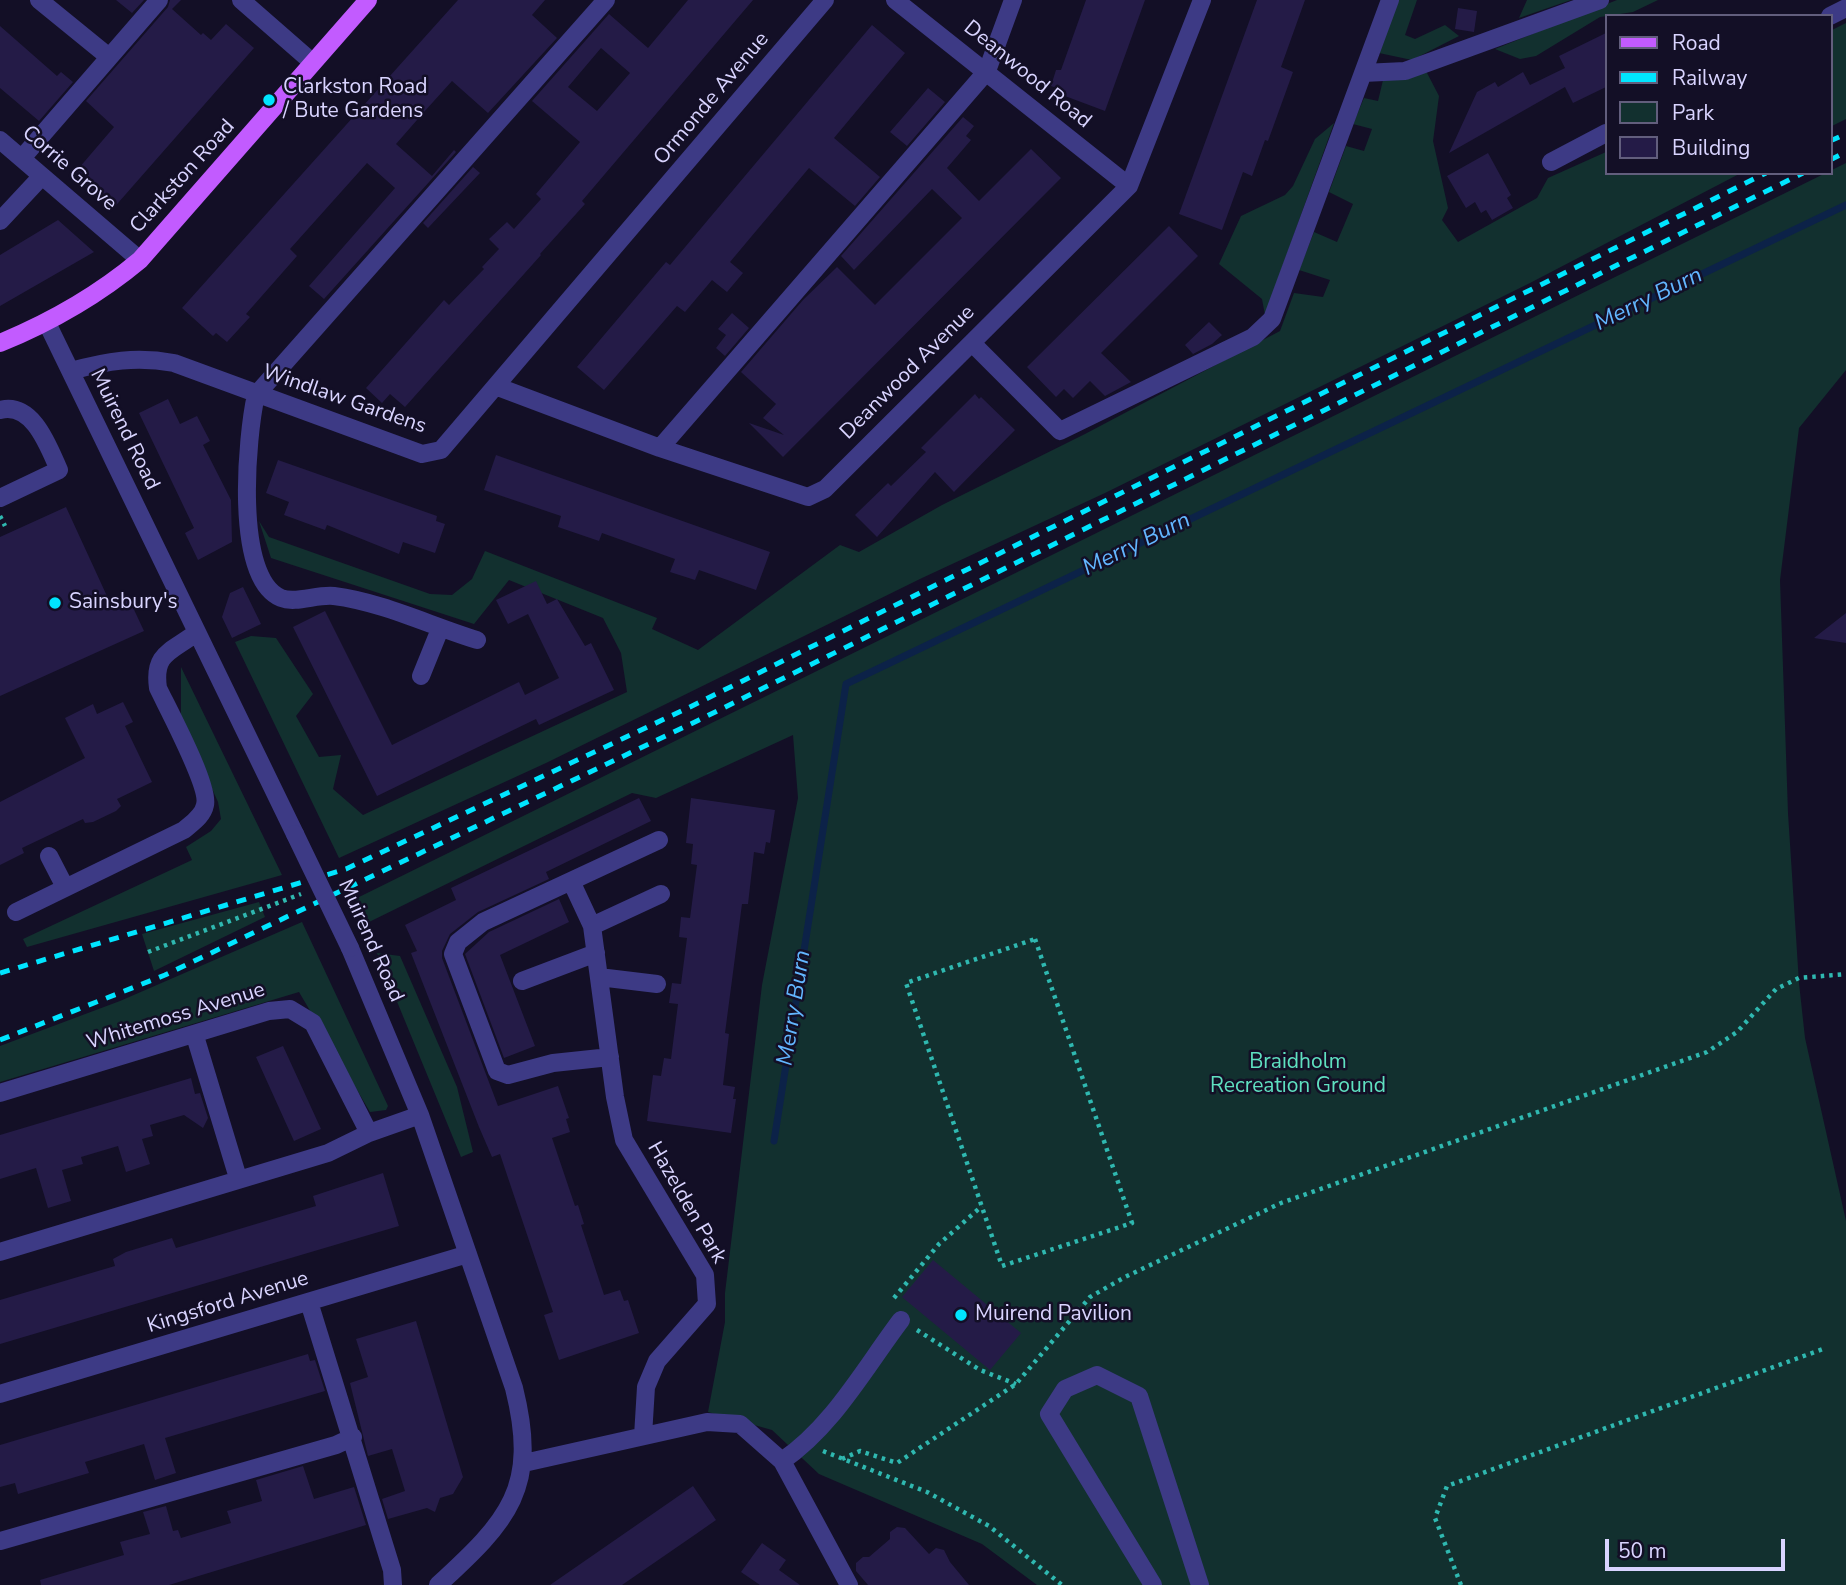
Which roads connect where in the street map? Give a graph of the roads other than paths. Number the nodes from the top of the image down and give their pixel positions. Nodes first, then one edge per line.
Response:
1 (39, 0) edge
2 (159, 0) edge
3 (241, 0) edge
4 (368, 0) edge
5 (606, 0) edge
6 (825, 0) edge
7 (895, 0) edge
8 (1013, 0) edge
9 (1202, 0) edge
10 (1390, 0) edge
11 (1600, 0) edge
12 (109, 57) junction
13 (312, 62) junction
14 (987, 71) junction
15 (1363, 74) junction
16 (1604, 134) edge
17 (0, 140) edge
18 (22, 158) junction
19 (1551, 162) dead end
20 (43, 176) junction
21 (1129, 186) junction
22 (0, 222) edge
23 (634, 227) joint
24 (140, 260) junction
25 (47, 323) junction
26 (0, 343) edge
27 (972, 343) junction
28 (71, 372) junction
29 (498, 387) junction
30 (256, 395) junction
31 (0, 410) edge
32 (660, 449) junction
33 (0, 498) edge
34 (440, 629) junction
35 (196, 632) junction
36 (477, 640) dead end
37 (421, 676) dead end
38 (659, 840) dead end
39 (48, 856) dead end
40 (571, 881) junction
41 (65, 887) junction
42 (661, 894) dead end
43 (16, 912) dead end
44 (592, 926) junction
45 (596, 953) junction
46 (599, 977) junction
47 (522, 981) dead end
48 (657, 984) dead end
49 (195, 1036) junction
50 (610, 1056) junction
51 (0, 1093) edge
52 (420, 1115) junction
53 (369, 1133) junction
54 (238, 1178) junction
55 (0, 1252) edge
56 (468, 1254) junction
57 (309, 1302) junction
58 (901, 1320) road end
59 (0, 1394) edge
60 (643, 1436) junction
61 (353, 1437) junction
62 (782, 1461) junction
63 (524, 1463) junction
64 (0, 1541) edge
65 (393, 1585) edge
66 (438, 1585) edge
67 (849, 1585) edge
68 (1153, 1585) edge
69 (1200, 1585) edge

1 - 12 street
2 - 12 street
3 - 13 street
4 - 13 main road, Clarkston Road
5 - 30 street
6 - 23 street, Ormonde Avenue
7 - 14 street, Deanwood Road
8 - 14 street
9 - 21 street, Deanwood Avenue
10 - 15 street
11 - 15 street
12 - 18 street
13 - 24 main road, Clarkston Road
14 - 21 street, Deanwood Road
14 - 32 street
15 - 27 street
16 - 19 street
17 - 18 street, Corrie Grove
18 - 20 street, Corrie Grove
20 - 22 street
20 - 24 street, Corrie Grove
21 - 27 street, Deanwood Avenue
23 - 29 street, Windlaw Gardens
24 - 25 main road, Clarkston Road
25 - 26 main road, Clarkston Road
25 - 28 street, Muirend Road
27 - 32 street, Deanwood Avenue
28 - 30 street, Windlaw Gardens
28 - 35 street, Muirend Road
29 - 30 street, Windlaw Gardens
29 - 32 street, Deanwood Avenue
30 - 34 street
31 - 33 street
34 - 36 street
34 - 37 street
35 - 41 street
35 - 52 street, Muirend Road, bridge
38 - 40 street
39 - 41 street
40 - 44 street, Hazelden Park
40 - 50 street
41 - 43 street
42 - 44 street
44 - 45 street, Hazelden Park
45 - 46 street, Hazelden Park
45 - 47 street
46 - 48 street
46 - 50 street, Hazelden Park
49 - 51 street, Whitemoss Avenue
49 - 53 street, Whitemoss Avenue
49 - 54 street
50 - 60 street, Hazelden Park
52 - 53 street
52 - 56 street, Muirend Road
53 - 54 street
54 - 55 street
56 - 57 street, Kingsford Avenue
56 - 63 street, Muirend Road
57 - 59 street, Kingsford Avenue
57 - 61 street
58 - 62 street
60 - 62 street
60 - 63 street
61 - 64 street
61 - 65 street
62 - 67 street
63 - 66 street, Muirend Road
68 - 69 street

